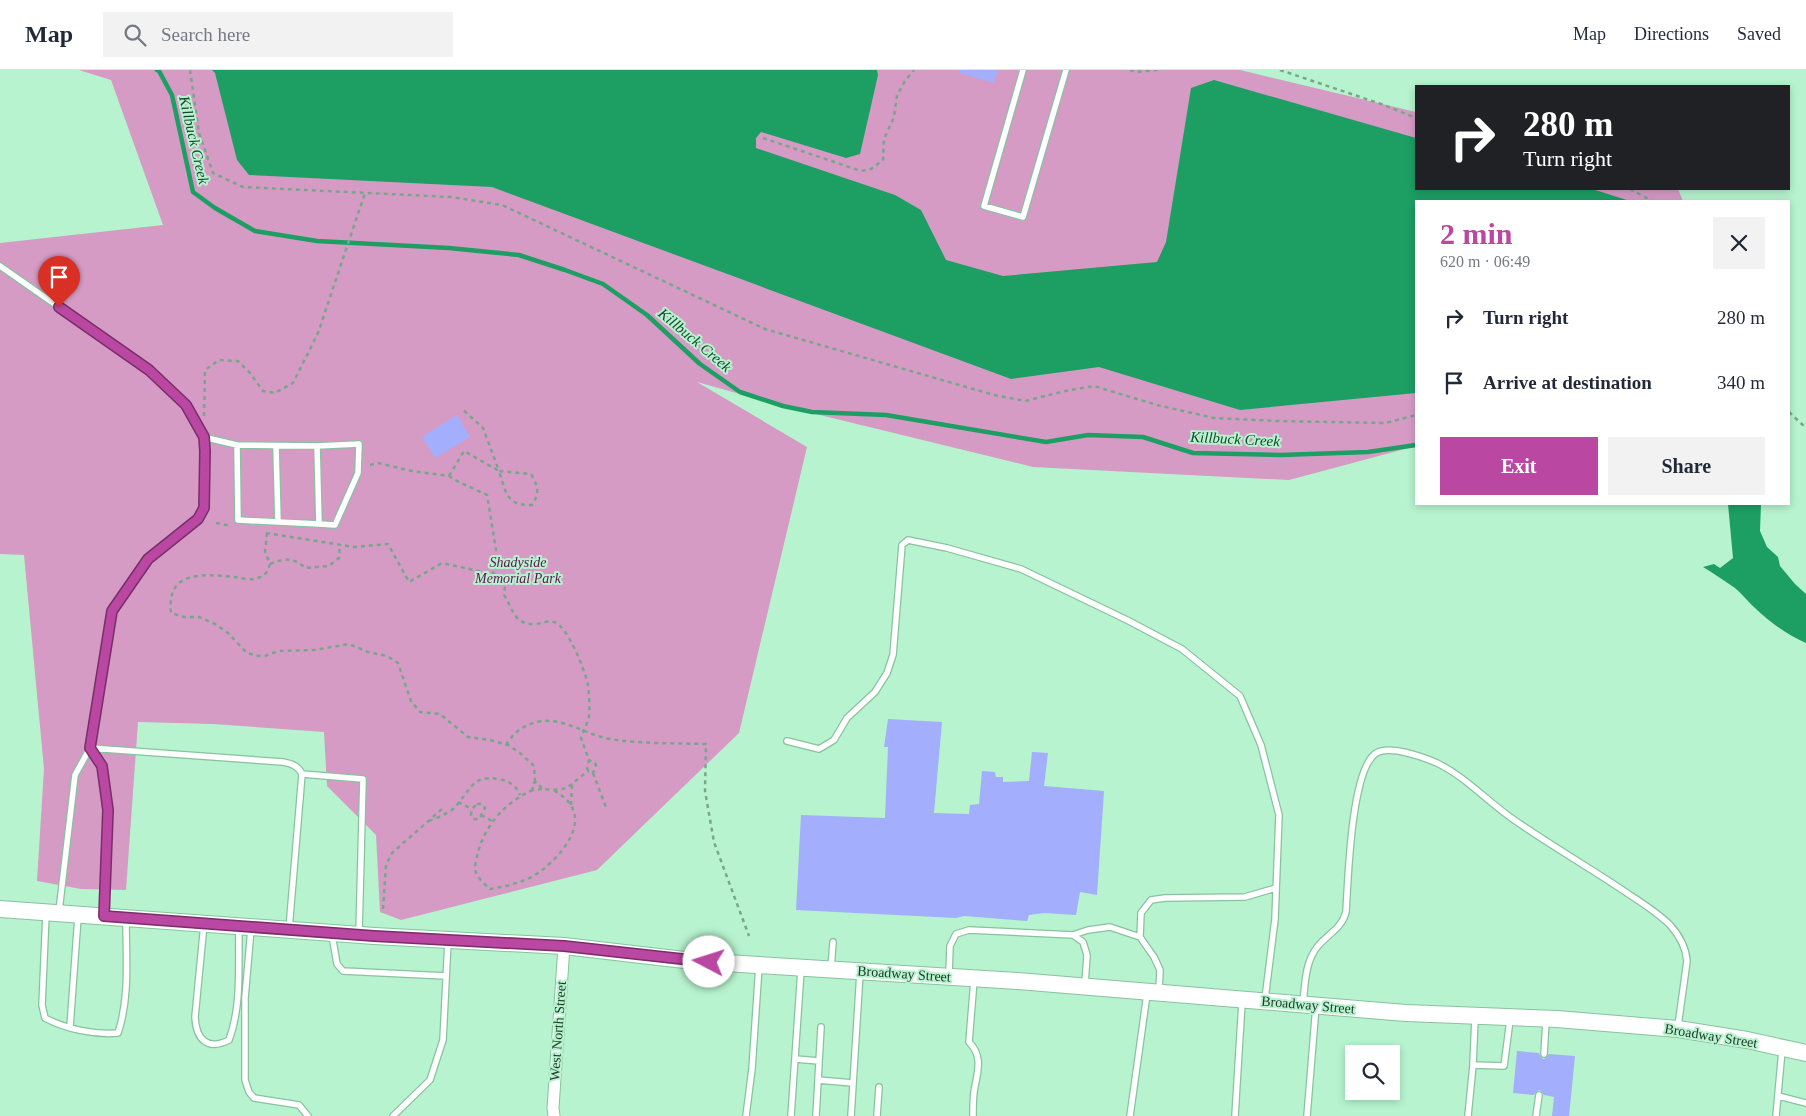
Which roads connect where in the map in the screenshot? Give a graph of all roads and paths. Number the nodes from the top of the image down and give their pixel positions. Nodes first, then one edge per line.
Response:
1 (190, 70) edge
2 (914, 70) edge
3 (1023, 70) edge
4 (1066, 70) edge
5 (1130, 70) edge
6 (1158, 70) edge
7 (1280, 70) edge
8 (1415, 118) edge
9 (763, 138) dead end
10 (1632, 190) edge
11 (365, 193) junction
12 (1650, 200) edge
13 (0, 266) edge
14 (461, 408) dead end
15 (1790, 413) edge
16 (1415, 415) edge
17 (1806, 428) edge
18 (204, 437) junction
19 (236, 446) junction
20 (276, 446) junction
21 (317, 446) junction
22 (370, 465) dead end
23 (498, 471) junction
24 (449, 476) junction
25 (216, 522) dead end
26 (278, 522) junction
27 (319, 524) junction
28 (233, 526) dead end
29 (259, 531) dead end
30 (267, 533) junction
31 (340, 544) junction
32 (270, 564) junction
33 (493, 574) junction
34 (583, 732) junction
35 (787, 741) dead end
36 (506, 745) junction
37 (90, 748) junction
38 (589, 760) junction
39 (589, 772) junction
40 (593, 773) junction
41 (302, 774) junction
42 (535, 782) junction
43 (572, 785) junction
44 (542, 789) junction
45 (551, 789) junction
46 (533, 790) junction
47 (520, 795) junction
48 (458, 802) junction
49 (571, 805) junction
50 (442, 808) dead end
51 (472, 809) junction
52 (607, 810) dead end
53 (481, 815) junction
54 (428, 821) junction
55 (492, 821) junction
56 (1276, 888) junction
57 (0, 909) edge
58 (383, 909) dead end
59 (52, 912) junction
60 (78, 914) junction
61 (104, 916) junction
62 (126, 917) junction
63 (204, 923) junction
64 (245, 926) junction
65 (289, 930) junction
66 (332, 933) junction
67 (359, 935) junction
68 (1073, 935) junction
69 (749, 936) dead end
70 (1140, 937) junction
71 (448, 940) junction
72 (832, 942) dead end
73 (564, 946) junction
74 (759, 965) junction
75 (801, 968) junction
76 (830, 970) junction
77 (860, 972) junction
78 (446, 976) junction
79 (949, 977) junction
80 (974, 979) junction
81 (1085, 987) junction
82 (1153, 992) junction
83 (1242, 1000) junction
84 (1265, 1002) junction
85 (1310, 1005) junction
86 (1475, 1016) junction
87 (1510, 1018) junction
88 (1546, 1019) junction
89 (70, 1027) junction
90 (821, 1027) dead end
91 (1678, 1029) junction
92 (1782, 1048) junction
93 (1806, 1053) edge
94 (1544, 1054) dead end
95 (796, 1059) junction
96 (819, 1060) junction
97 (1473, 1065) junction
98 (818, 1080) junction
99 (853, 1083) junction
100 (878, 1088) dead end
101 (1539, 1095) dead end
102 (1778, 1096) junction
103 (1806, 1102) edge
104 (308, 1116) edge
105 (392, 1116) edge
106 (554, 1116) edge
107 (746, 1116) edge
108 (791, 1116) edge
109 (816, 1116) edge
110 (851, 1116) edge
111 (877, 1116) edge
112 (972, 1116) edge
113 (1130, 1116) edge
114 (1235, 1116) edge
115 (1307, 1116) edge
116 (1468, 1116) edge
117 (1536, 1116) edge
118 (1776, 1116) edge

1 - 11 path
2 - 9 path
3 - 4 lane
5 - 6 path
7 - 8 path
10 - 12 path
11 - 16 path
11 - 18 path
13 - 18 lane
14 - 23 path
15 - 17 path
18 - 19 lane
18 - 37 lane
19 - 20 lane
19 - 26 lane
20 - 21 lane
20 - 26 lane
21 - 27 lane
21 - 27 lane
22 - 24 path
23 - 23 path
23 - 24 path
24 - 33 path
25 - 28 path
26 - 27 lane
29 - 30 path
30 - 31 path
30 - 32 path
31 - 32 path
31 - 33 path
32 - 36 path
33 - 34 path
34 - 36 path
34 - 38 path
34 - 69 path
35 - 56 lane
36 - 42 path
37 - 41 lane
37 - 59 lane
37 - 61 lane
38 - 39 path
38 - 40 path
39 - 40 path
39 - 43 path
40 - 52 path
41 - 65 lane
41 - 67 lane
42 - 44 path
42 - 46 path
43 - 45 path
43 - 49 path
44 - 45 path
44 - 46 path
45 - 49 path
46 - 47 path
47 - 48 path
47 - 55 path
48 - 51 path
48 - 54 path
49 - 55 path
50 - 54 path
51 - 53 path
51 - 53 path
53 - 55 path
54 - 58 path
56 - 70 lane
56 - 84 lane
57 - 59 main road, Broadway Street
59 - 60 main road, Broadway Street
59 - 89 lane
60 - 61 main road, Broadway Street
60 - 89 lane
61 - 62 main road, Broadway Street
62 - 63 main road, Broadway Street
62 - 89 lane
63 - 64 main road, Broadway Street
63 - 64 lane
64 - 65 main road, Broadway Street
64 - 104 lane
65 - 66 main road, Broadway Street
66 - 67 main road, Broadway Street
66 - 78 lane
67 - 71 main road, Broadway Street
68 - 70 lane
68 - 79 lane
68 - 81 lane
70 - 82 lane
71 - 73 main road, Broadway Street
71 - 78 lane
72 - 76 lane
73 - 74 main road, Broadway Street
73 - 106 street, West North Street
74 - 75 main road, Broadway Street
74 - 107 lane
75 - 76 main road, Broadway Street
75 - 95 lane
76 - 77 main road, Broadway Street
77 - 79 main road, Broadway Street
77 - 99 lane
78 - 105 lane
79 - 80 main road, Broadway Street
80 - 81 main road, Broadway Street
80 - 112 lane
81 - 82 main road, Broadway Street
82 - 83 main road, Broadway Street
82 - 113 lane
83 - 84 main road, Broadway Street
83 - 114 lane
84 - 85 main road, Broadway Street
85 - 86 main road, Broadway Street
85 - 91 lane
85 - 115 lane
86 - 87 main road, Broadway Street
86 - 97 lane
87 - 88 main road, Broadway Street
87 - 97 lane
88 - 91 main road, Broadway Street
88 - 94 lane
90 - 96 lane
91 - 92 main road, Broadway Street
92 - 93 main road, Broadway Street
92 - 102 lane
95 - 96 lane
95 - 108 lane
96 - 98 lane
97 - 116 lane
98 - 99 lane
98 - 109 lane
99 - 110 lane
100 - 111 lane
101 - 117 lane
102 - 103 lane
102 - 118 lane

